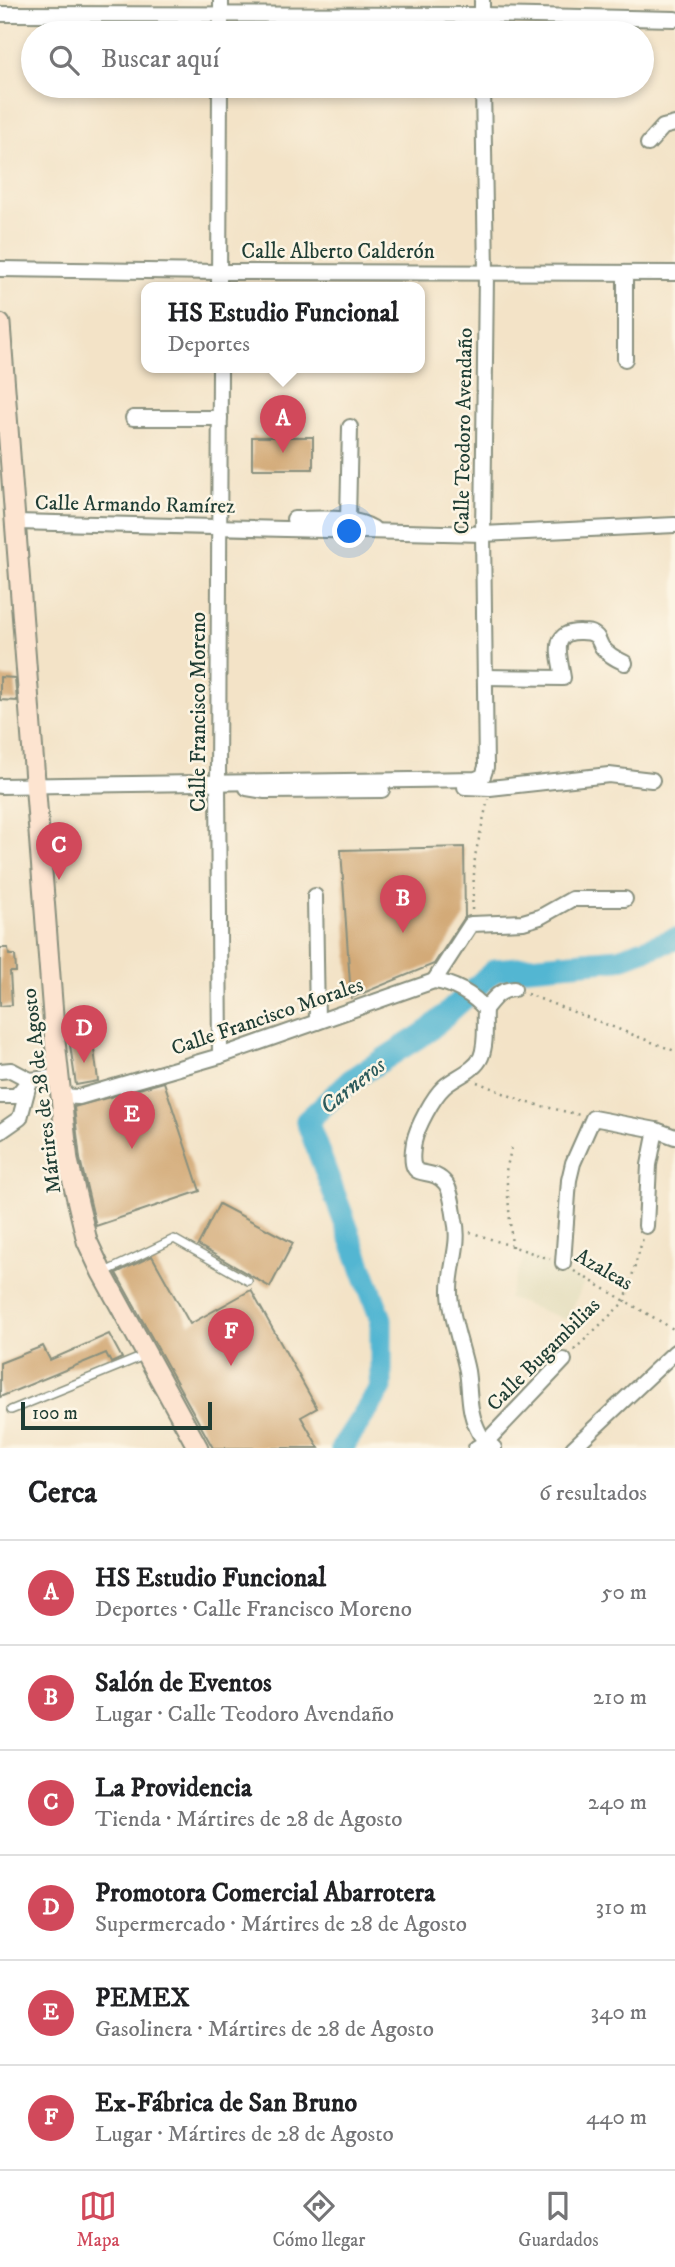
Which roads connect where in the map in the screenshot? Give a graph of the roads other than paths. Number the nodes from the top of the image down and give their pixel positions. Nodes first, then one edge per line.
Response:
1 (221, 7) edge
2 (482, 7) edge
3 (0, 14) edge
4 (675, 19) edge
5 (220, 98) edge
6 (483, 98) edge
7 (675, 124) edge
8 (649, 144) dead end
9 (0, 269) edge
10 (486, 273) junction
11 (625, 273) junction
12 (675, 273) edge
13 (219, 280) edge
14 (0, 324) edge
15 (625, 359) dead end
16 (220, 373) edge
17 (3, 414) edge
18 (133, 418) dead end
19 (220, 418) junction
20 (350, 428) dead end
21 (348, 520) junction
22 (16, 522) junction
23 (675, 525) edge
24 (220, 527) junction
25 (254, 527) junction
26 (381, 532) junction
27 (483, 534) junction
28 (625, 663) dead end
29 (485, 677) junction
30 (652, 780) dead end
31 (218, 782) junction
32 (486, 782) junction
33 (36, 785) junction
34 (0, 786) edge
35 (382, 790) dead end
36 (315, 896) dead end
37 (625, 899) dead end
38 (434, 981) junction
39 (514, 989) road end
40 (483, 1006) junction
41 (317, 1022) junction
42 (220, 1056) junction
43 (0, 1070) edge
44 (30, 1080) junction
45 (59, 1087) junction
46 (0, 1096) edge
47 (656, 1130) junction
48 (0, 1132) edge
49 (675, 1137) edge
50 (646, 1226) road end
51 (564, 1263) road end
52 (102, 1273) junction
53 (248, 1280) dead end
54 (675, 1352) edge
55 (147, 1355) junction
56 (564, 1360) road end
57 (12, 1410) dead end
58 (485, 1446) edge
59 (198, 1448) edge
60 (573, 1448) edge

1 - 2 street
1 - 3 street
2 - 4 street
5 - 13 street
6 - 10 street, Calle Teodoro Avendaño
7 - 8 street
9 - 13 street, Calle Alberto Calderón
10 - 11 street, Calle Alberto Calderón
10 - 13 street, Calle Alberto Calderón
10 - 27 street, Calle Teodoro Avendaño
11 - 12 street, Calle Alberto Calderón
11 - 15 street
14 - 17 main road, Mártires de 28 de Agosto
16 - 19 street, Calle Francisco Moreno
17 - 22 main road, Mártires de 28 de Agosto
18 - 19 street
19 - 24 street, Calle Francisco Moreno
20 - 21 street
21 - 25 street, Calle Armando Ramírez
21 - 26 street, Calle Armando Ramírez
22 - 24 street, Calle Armando Ramírez
22 - 33 main road, Mártires de 28 de Agosto
23 - 27 street, Calle Armando Ramírez
24 - 25 street, Calle Armando Ramírez
24 - 31 street, Calle Francisco Moreno
25 - 26 street, Calle Armando Ramírez
26 - 27 street, Calle Armando Ramírez
27 - 29 street, Calle Teodoro Avendaño
28 - 29 street
29 - 32 street, Calle Teodoro Avendaño
30 - 32 street
31 - 32 street
31 - 33 street
31 - 35 street
31 - 42 street, Calle Francisco Moreno
33 - 34 street
33 - 45 main road, Mártires de 28 de Agosto
36 - 41 street
37 - 38 street
38 - 40 street, Calle Francisco Morales
38 - 41 street, Calle Francisco Morales
39 - 40 street
40 - 58 street
41 - 42 street, Calle Francisco Morales
42 - 45 street, Calle Francisco Morales
43 - 44 street
44 - 45 street, Calle Francisco Morales
44 - 46 street
44 - 48 street
45 - 52 main road, Mártires de 28 de Agosto
47 - 49 street
47 - 50 street
47 - 51 street
52 - 53 lane
52 - 55 main road, Mártires de 28 de Agosto
54 - 60 street
55 - 57 lane
55 - 59 main road, Mártires de 28 de Agosto
56 - 58 street, Calle Bugambilias

